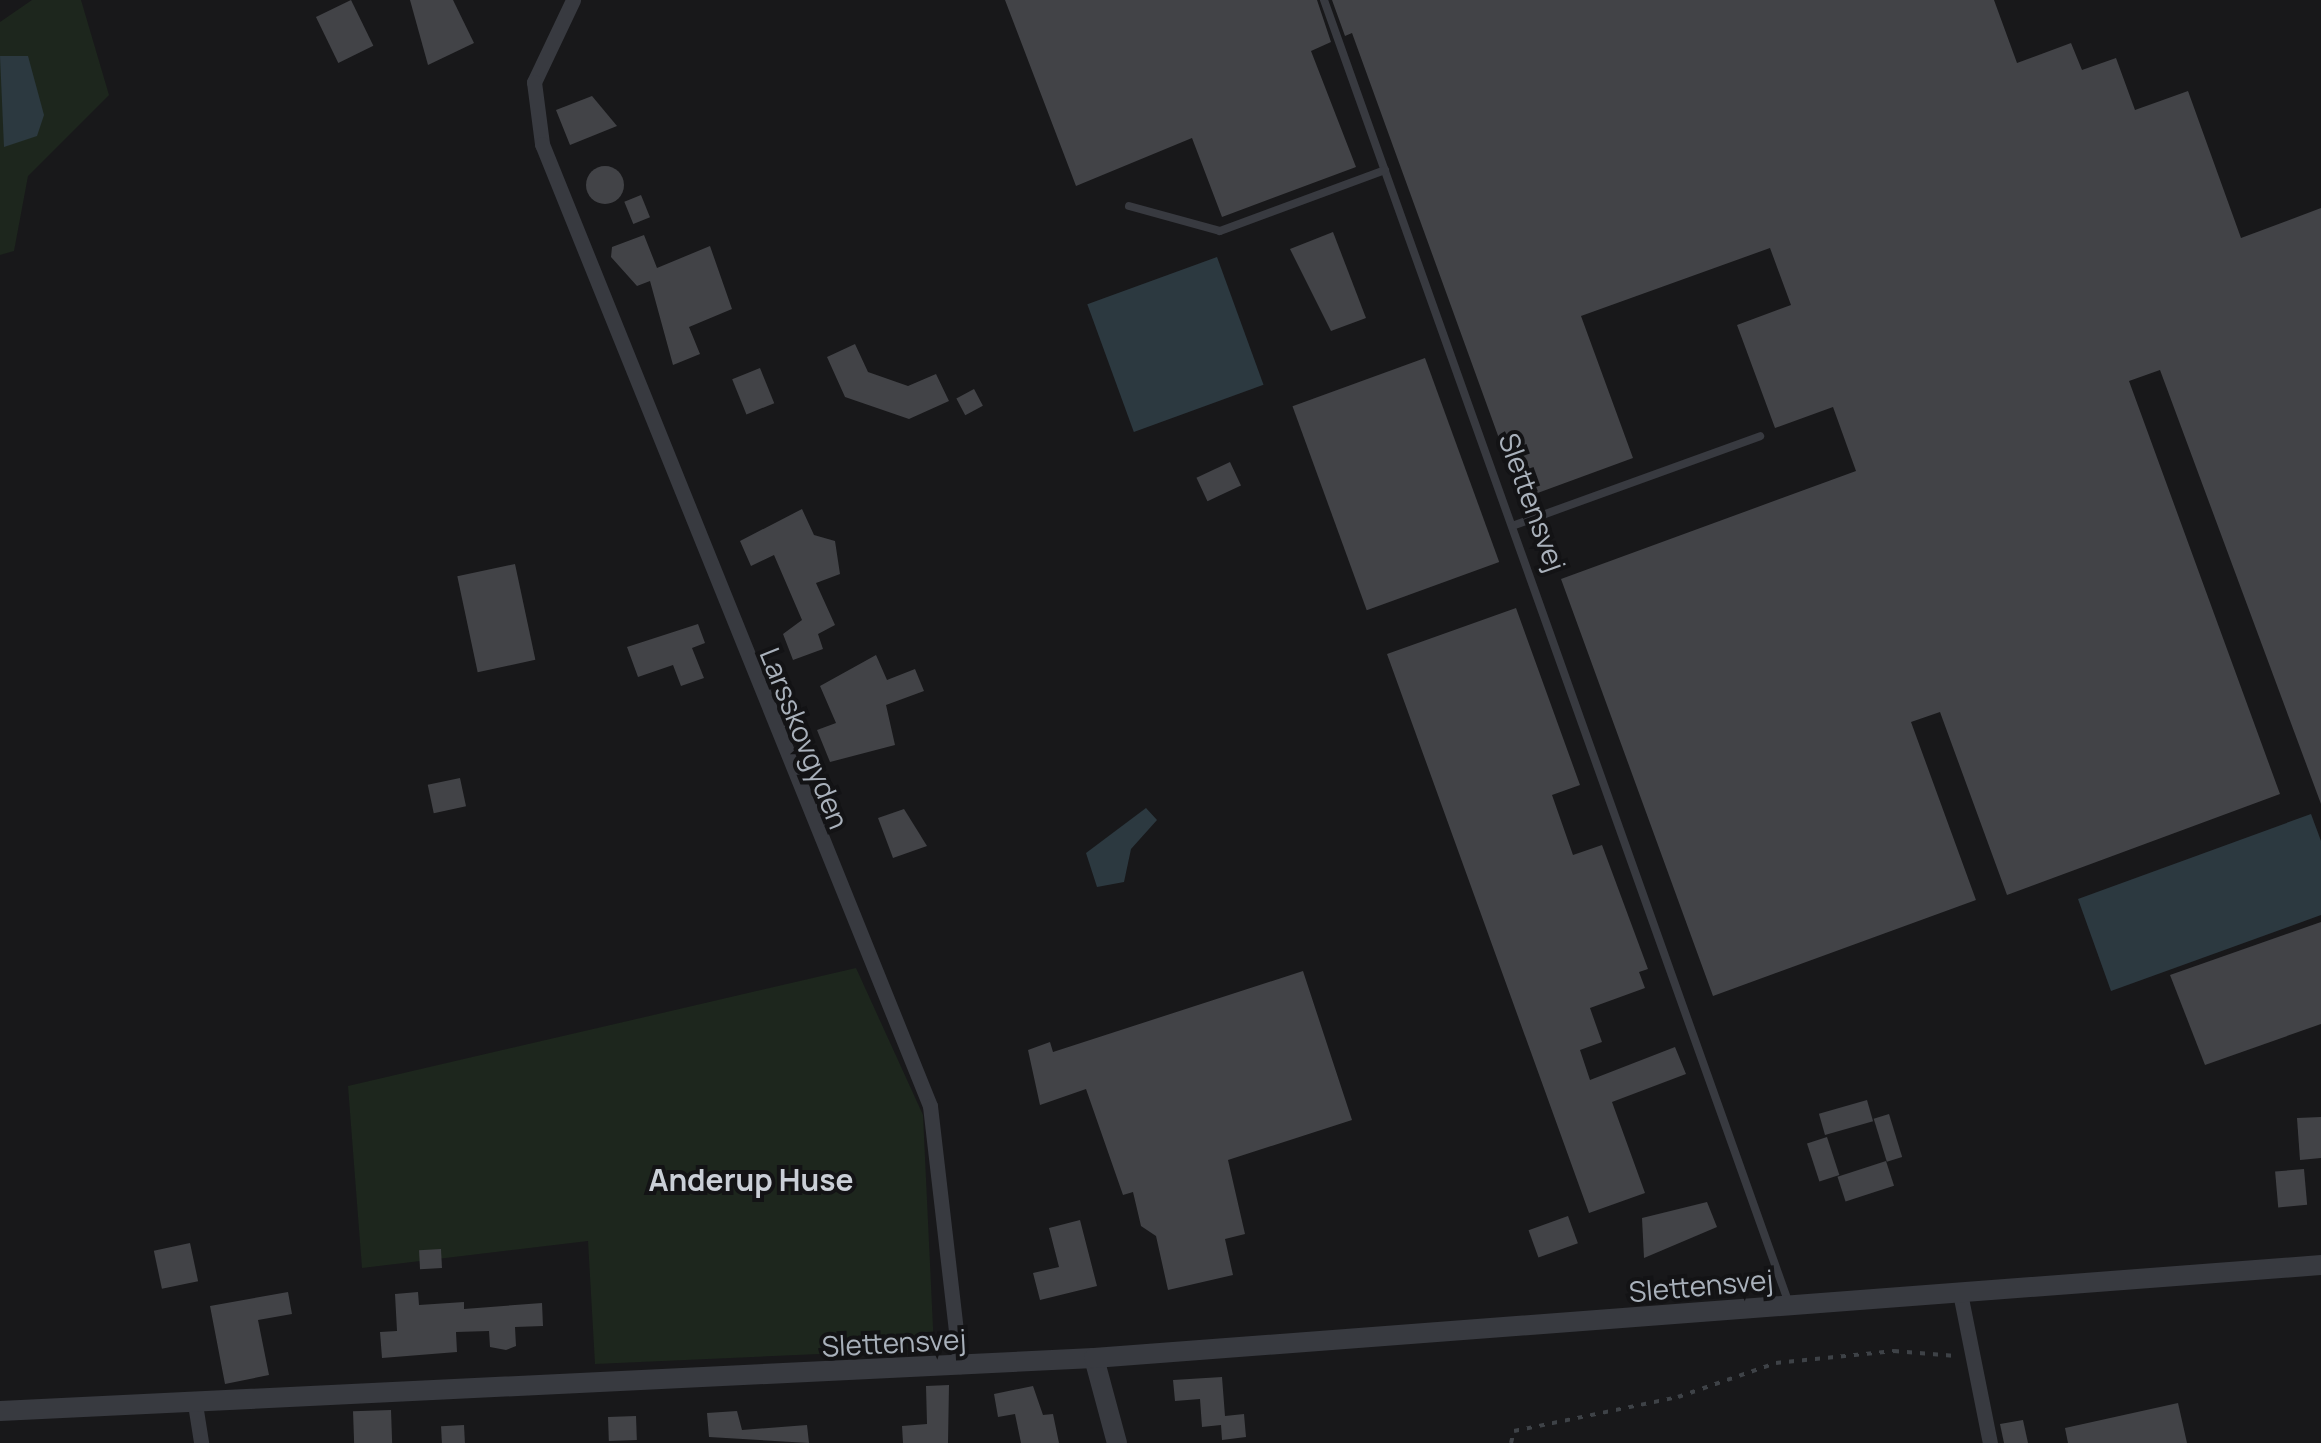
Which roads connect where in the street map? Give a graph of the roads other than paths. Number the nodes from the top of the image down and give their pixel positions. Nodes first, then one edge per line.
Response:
1 (573, 0) edge
2 (1324, 0) edge
3 (1385, 170) junction
4 (1128, 206) dead end
5 (1760, 436) dead end
6 (1512, 526) junction
7 (2321, 1265) edge
8 (1960, 1293) junction
9 (1790, 1305) junction
10 (1094, 1358) junction
11 (960, 1366) junction
12 (194, 1404) junction
13 (0, 1411) edge
14 (201, 1443) edge
15 (1117, 1443) edge
16 (1990, 1443) edge

1 - 11 street, Larsskovgyden
2 - 3 lane, Slettensvej
3 - 4 lane
3 - 6 lane, Slettensvej
5 - 6 lane
6 - 9 lane, Slettensvej
7 - 8 street, Slettensvej
8 - 9 street, Slettensvej
8 - 16 street
9 - 10 street, Slettensvej
10 - 11 street, Slettensvej
10 - 15 street
11 - 12 street, Slettensvej
12 - 13 street, Slettensvej
12 - 14 street

